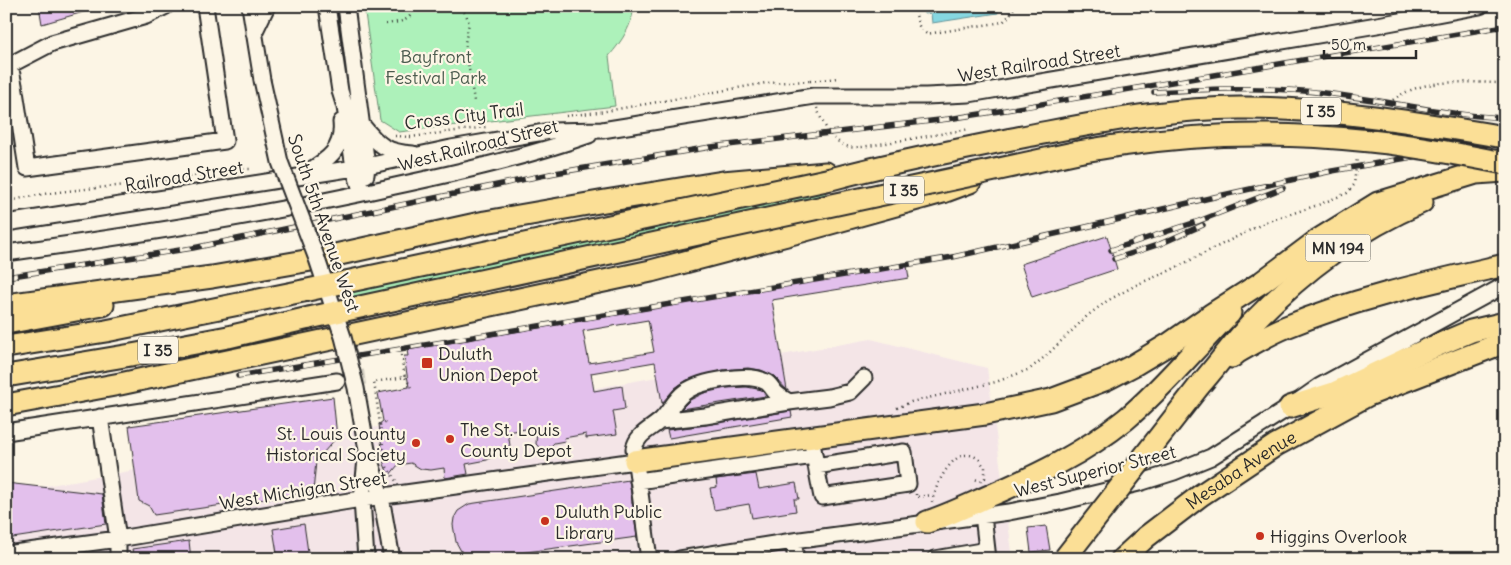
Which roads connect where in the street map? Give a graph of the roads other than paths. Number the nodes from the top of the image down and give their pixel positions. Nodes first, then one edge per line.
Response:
1 (166, 6) edge
2 (205, 6) edge
3 (250, 6) edge
4 (267, 6) edge
5 (327, 6) edge
6 (346, 6) edge
7 (1480, 6) edge
8 (254, 33) junction
9 (8, 66) edge
10 (340, 91) junction
11 (362, 125) junction
12 (602, 130) junction
13 (1505, 137) edge
14 (425, 154) junction
15 (1505, 163) edge
16 (361, 167) junction
17 (1005, 168) junction
18 (868, 169) junction
19 (1505, 172) edge
20 (300, 177) junction
21 (362, 193) junction
22 (6, 223) edge
23 (6, 253) edge
24 (317, 259) junction
25 (1505, 265) edge
26 (1262, 282) junction
27 (1505, 286) edge
28 (104, 298) junction
29 (6, 305) edge
30 (6, 323) edge
31 (1505, 325) edge
32 (343, 337) junction
33 (1505, 342) edge
34 (6, 347) edge
35 (6, 376) edge
36 (864, 378) dead end
37 (337, 381) tunnel mouth
38 (1203, 382) junction
39 (1369, 394) junction
40 (789, 402) junction
41 (6, 405) edge
42 (1290, 407) junction
43 (100, 417) junction
44 (660, 421) junction
45 (6, 432) edge
46 (367, 450) junction
47 (814, 453) junction
48 (637, 471) junction
49 (380, 497) junction
50 (362, 499) junction
51 (983, 515) junction
52 (928, 522) junction
53 (118, 539) junction
54 (793, 541) junction
55 (6, 554) edge
56 (988, 555) edge
57 (1064, 558) edge
58 (118, 559) edge
59 (366, 559) edge
60 (392, 559) edge
61 (649, 559) edge
62 (680, 559) edge
63 (796, 559) edge
64 (935, 559) edge
65 (1122, 559) edge

1 - 9 street
2 - 9 street
3 - 8 street, South 5th Avenue West
4 - 8 street
5 - 10 street
6 - 11 street
7 - 12 street, West Railroad Street
8 - 24 street, South 5th Avenue West, bridge
10 - 16 street
10 - 20 street
11 - 14 street
11 - 16 street
12 - 14 street, West Railroad Street
12 - 21 street, West Railroad Street
13 - 18 highway, I 35, bridge
14 - 16 street, West Railroad Street
15 - 17 highway, I 35, bridge
16 - 20 street, Railroad Street
16 - 21 street
17 - 32 highway, bridge
17 - 35 highway, I 35, bridge
18 - 24 highway, bridge
18 - 34 highway, I 35, bridge
19 - 26 highway
19 - 38 highway, MN 194
20 - 22 street, Railroad Street
21 - 23 street
24 - 28 highway
24 - 32 street, South 5th Avenue West, bridge
25 - 38 highway
26 - 47 highway
26 - 52 highway
27 - 42 street, West Superior Street
28 - 29 highway
28 - 30 highway
31 - 39 highway
31 - 42 highway
32 - 41 highway
32 - 46 street, South 5th Avenue West, bridge
33 - 39 highway
36 - 40 street
37 - 43 street
38 - 57 highway, MN 194, bridge
39 - 65 highway, Mesaba Avenue
40 - 44 street
40 - 44 street
42 - 51 street, West Superior Street
43 - 45 street
43 - 53 street
44 - 48 street
46 - 49 street, South 5th Avenue West
46 - 50 street, South 5th Avenue West
47 - 47 street
47 - 48 highway
48 - 49 street, West Michigan Street
48 - 61 street
49 - 50 street, West Michigan Street
49 - 60 street, South 5th Avenue West
50 - 53 street, West Michigan Street
50 - 59 street, South 5th Avenue West
51 - 52 street, West Superior Street
51 - 56 street
52 - 54 street, West Superior Street
53 - 55 street, West Michigan Street
53 - 58 street
54 - 62 street, West Superior Street
54 - 63 street
56 - 64 street

